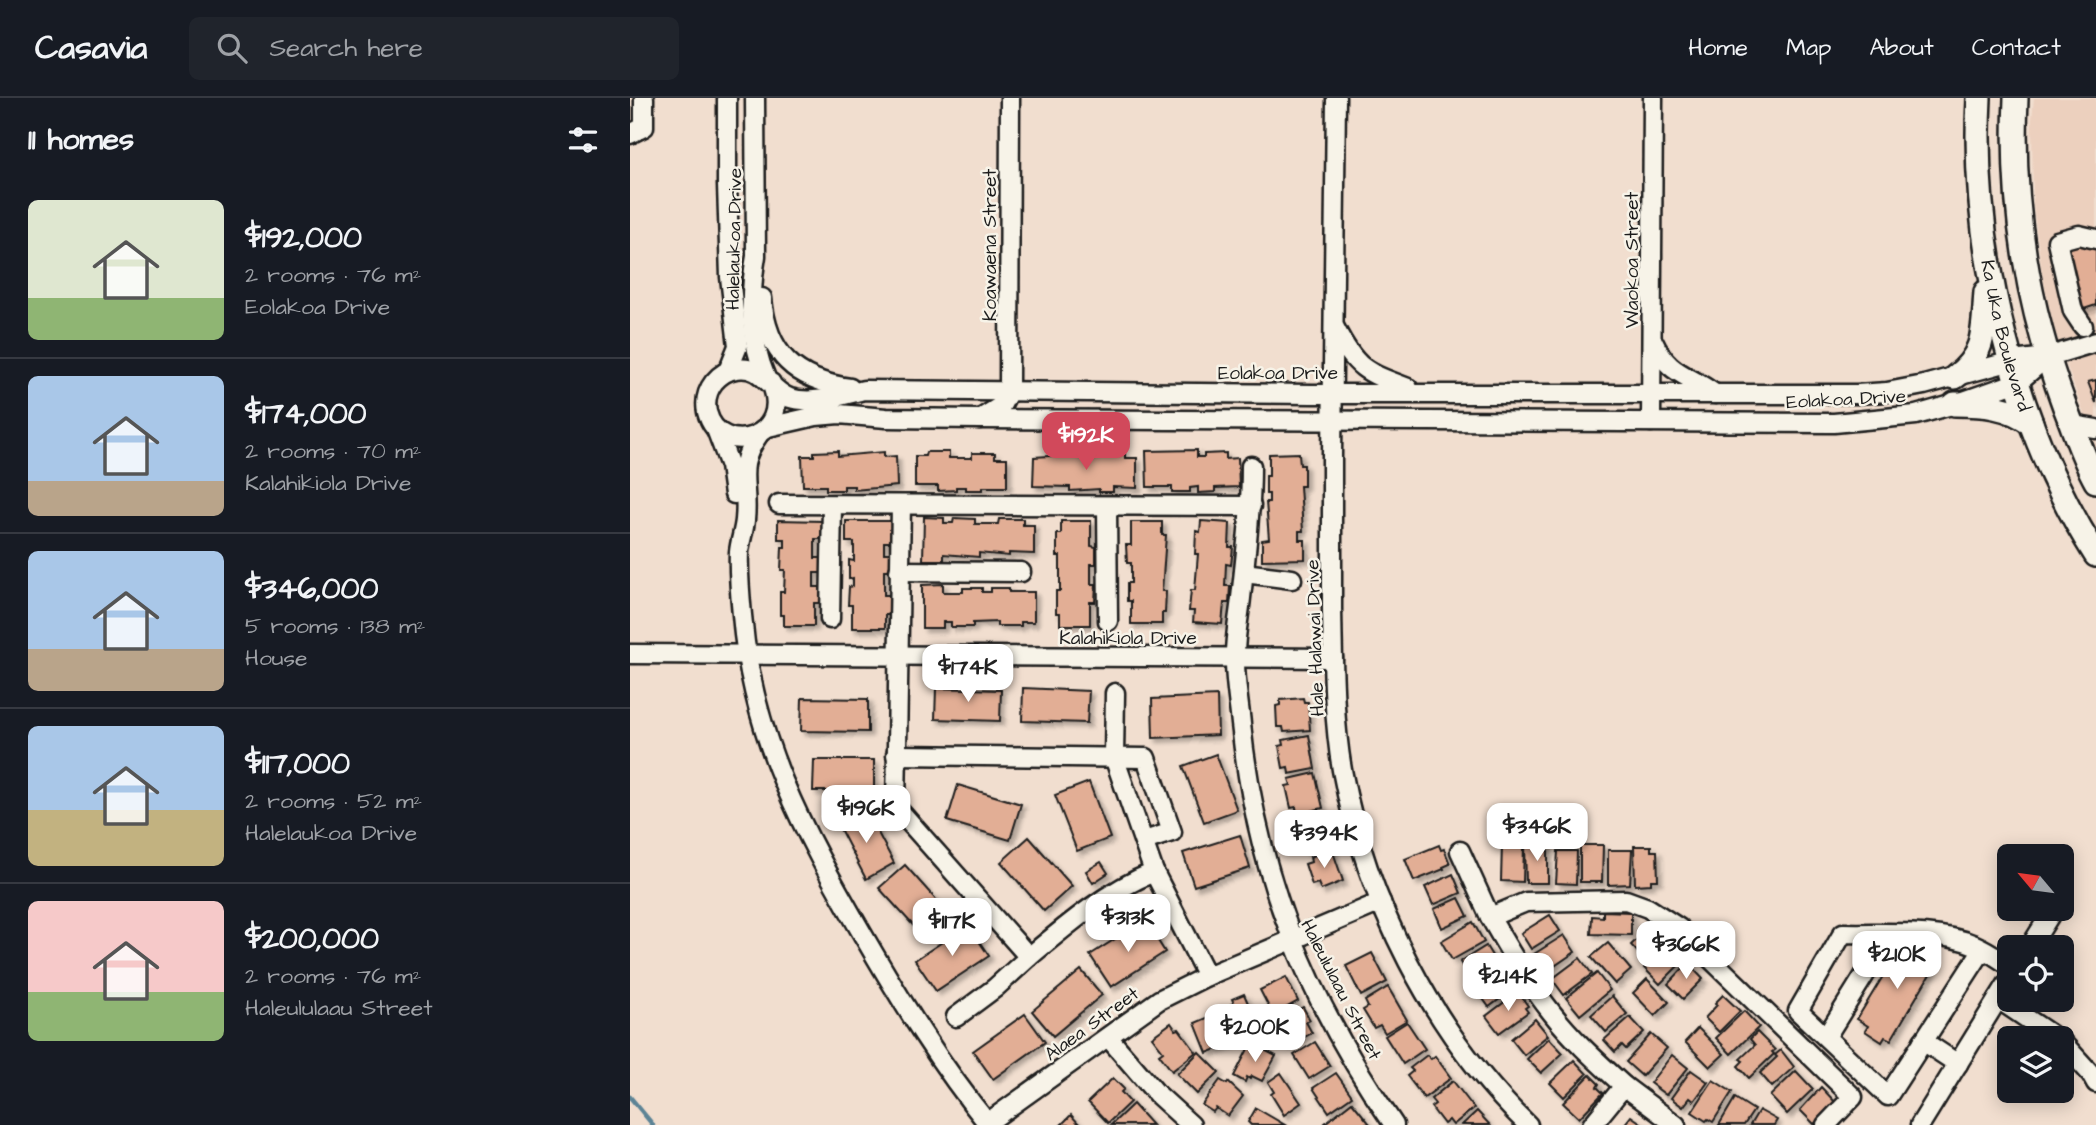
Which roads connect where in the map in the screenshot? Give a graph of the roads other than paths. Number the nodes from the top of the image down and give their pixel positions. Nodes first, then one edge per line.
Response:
1 (644, 98) edge
2 (727, 98) edge
3 (755, 98) edge
4 (1010, 98) edge
5 (1336, 98) edge
6 (1653, 98) edge
7 (1979, 98) edge
8 (2016, 98) edge
9 (630, 134) edge
10 (2096, 239) edge
11 (756, 256) junction
12 (1989, 264) junction
13 (1333, 324) junction
14 (2090, 324) edge
15 (1651, 338) junction
16 (2092, 343) edge
17 (2047, 357) junction
18 (728, 370) junction
19 (2015, 371) junction
20 (1955, 377) junction
21 (768, 381) junction
22 (864, 390) junction
23 (1009, 391) junction
24 (1333, 393) junction
25 (1421, 393) junction
26 (1651, 394) junction
27 (1715, 394) junction
28 (1955, 404) junction
29 (979, 419) junction
30 (1042, 419) junction
31 (1332, 421) junction
32 (1651, 422) junction
33 (2031, 423) junction
34 (2072, 425) junction
35 (716, 429) junction
36 (2096, 429) edge
37 (763, 431) junction
38 (1251, 466) dead end
39 (2096, 481) edge
40 (779, 504) dead end
41 (832, 505) junction
42 (901, 505) junction
43 (1107, 506) junction
44 (1251, 506) junction
45 (739, 549) junction
46 (2096, 555) edge
47 (899, 571) junction
48 (1021, 572) dead end
49 (1244, 573) junction
50 (1292, 579) dead end
51 (830, 619) dead end
52 (1108, 621) dead end
53 (630, 654) edge
54 (747, 655) junction
55 (897, 656) junction
56 (1234, 658) junction
57 (1333, 658) junction
58 (1115, 693) dead end
59 (897, 755) junction
60 (1114, 757) junction
61 (1144, 842) junction
62 (1460, 851) dead end
63 (1154, 872) junction
64 (1381, 902) junction
65 (1490, 917) junction
66 (1890, 934) junction
67 (1292, 941) junction
68 (1983, 950) junction
69 (1029, 957) junction
70 (1997, 958) edge
71 (1207, 976) junction
72 (1997, 1001) edge
73 (2017, 1012) edge
74 (956, 1017) dead end
75 (2038, 1026) edge
76 (1108, 1037) junction
77 (1826, 1037) junction
78 (1923, 1041) junction
79 (2074, 1055) edge
80 (1958, 1064) junction
81 (2096, 1083) edge
82 (1624, 1086) junction
83 (988, 1124) edge
84 (1191, 1125) edge
85 (1394, 1125) edge
86 (1528, 1125) edge
87 (1592, 1125) edge
88 (1676, 1125) edge
89 (1826, 1125) edge
90 (1920, 1125) edge

1 - 9 street
2 - 18 street, Halelaukoa Drive
3 - 11 street, Halelaukoa Drive
4 - 23 street, Koawaena Street
5 - 13 street, Hale Halawai Drive
6 - 15 street, Waokoa Street
7 - 12 main road, Ka Uka Boulevard
8 - 17 main road, Ka Uka Boulevard
10 - 14 street
11 - 21 street, Halelaukoa Drive
11 - 22 street
12 - 19 main road, Ka Uka Boulevard
12 - 20 main road
13 - 24 street, Hale Halawai Drive
13 - 25 street
14 - 16 street
15 - 26 street, Waokoa Street
15 - 27 street
16 - 17 street, Eolakoa Drive
17 - 19 street, Eolakoa Drive
17 - 34 main road, Ka Uka Boulevard
18 - 21 street
18 - 35 street
19 - 20 street, Eolakoa Drive
19 - 28 street, Eolakoa Drive
19 - 33 main road, Ka Uka Boulevard
20 - 27 street, Eolakoa Drive
21 - 22 street, Eolakoa Drive
21 - 37 street
22 - 23 street, Eolakoa Drive
23 - 24 street, Eolakoa Drive
23 - 29 street
23 - 30 street
24 - 25 street, Eolakoa Drive
24 - 31 street, Hale Halawai Drive
25 - 26 street, Eolakoa Drive
26 - 27 street, Eolakoa Drive
26 - 32 street, Waokoa Street
28 - 32 street, Eolakoa Drive
28 - 33 main road
29 - 30 street, Eolakoa Drive
29 - 37 street, Eolakoa Drive
30 - 31 street, Eolakoa Drive
31 - 32 street, Eolakoa Drive
31 - 57 street, Hale Halawai Drive
33 - 46 main road, Ka Uka Boulevard
34 - 36 street
34 - 39 main road, Ka Uka Boulevard
35 - 37 street
35 - 45 street
37 - 45 street
38 - 44 street, Haleululaau Street
40 - 41 street
41 - 42 street
41 - 51 street
42 - 43 street
42 - 47 street
43 - 44 street
43 - 52 street
44 - 49 street, Haleululaau Street
45 - 54 street
47 - 48 street
47 - 55 street
49 - 50 street
49 - 56 street, Haleululaau Street
53 - 54 street, Kalahikiola Drive
54 - 55 street, Kalahikiola Drive
54 - 83 street
55 - 56 street, Kalahikiola Drive
55 - 59 street
56 - 57 street, Kalahikiola Drive
56 - 67 street, Haleululaau Street
57 - 64 street, Hale Halawai Drive
58 - 60 street
59 - 60 street
59 - 69 street
60 - 61 street
60 - 61 street
61 - 63 street
62 - 65 street
63 - 69 street
63 - 71 street
64 - 67 street, Alaea Street
64 - 86 street, Hale Halawai Drive
65 - 82 street
65 - 89 street
66 - 68 street
66 - 77 street
66 - 77 street
67 - 71 street, Alaea Street
67 - 85 street, Haleululaau Street
68 - 70 street
68 - 78 street
69 - 74 street
71 - 76 street, Alaea Street
72 - 80 street
73 - 75 street
76 - 83 street, Alaea Street
76 - 84 street
77 - 78 street
78 - 80 street
79 - 81 street
80 - 90 street
82 - 87 street
82 - 88 street

